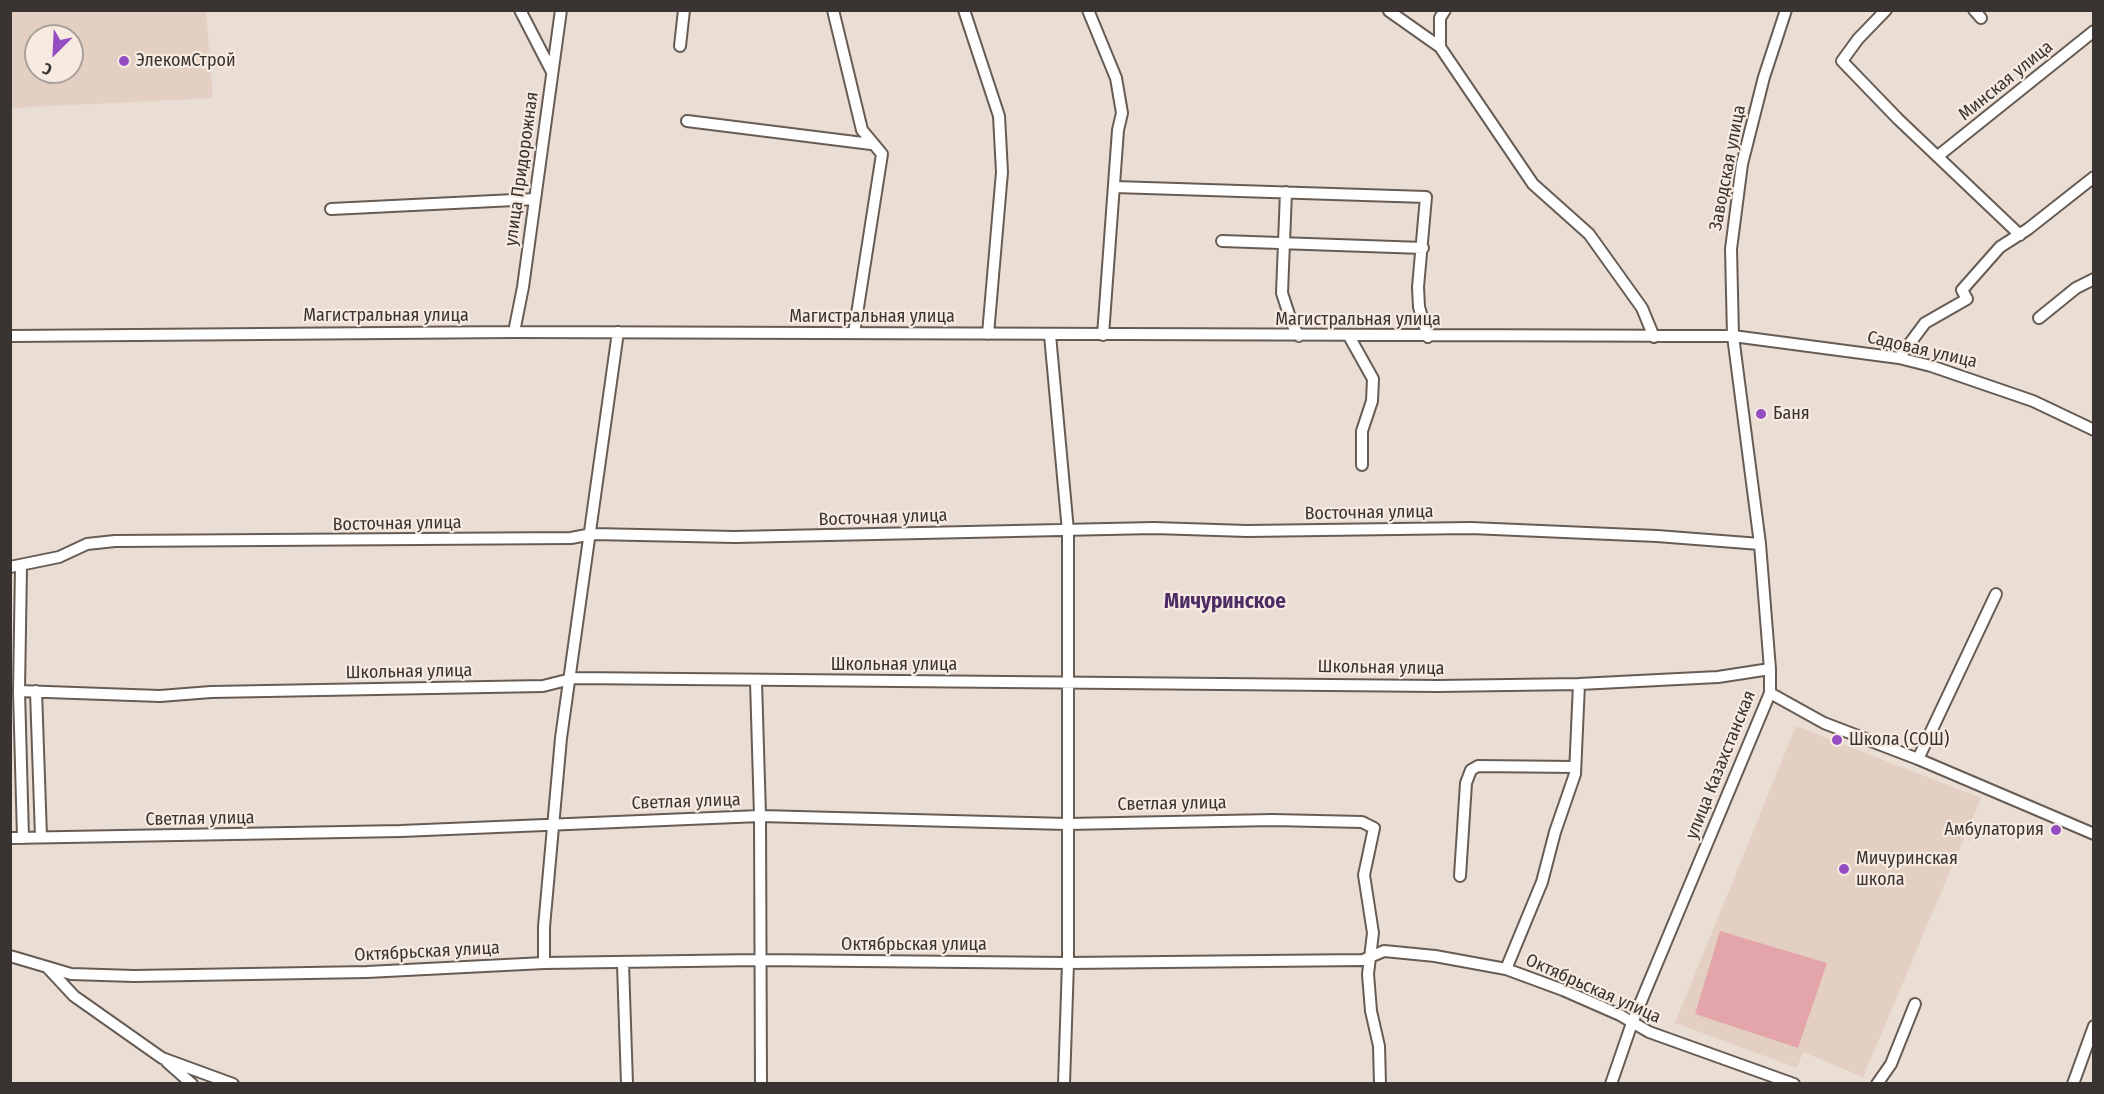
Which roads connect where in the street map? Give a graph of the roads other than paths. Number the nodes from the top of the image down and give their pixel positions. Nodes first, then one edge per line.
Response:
1 (520, 10) edge
2 (561, 10) edge
3 (684, 10) edge
4 (833, 10) edge
5 (964, 10) edge
6 (1088, 10) edge
7 (1445, 10) edge
8 (1786, 10) edge
9 (1886, 10) edge
10 (1389, 11) edge
11 (2094, 31) edge
12 (681, 46) dead end
13 (1440, 47) junction
14 (552, 72) junction
15 (687, 121) dead end
16 (871, 144) junction
17 (1938, 156) junction
18 (2094, 177) edge
19 (1115, 187) junction
20 (1286, 192) junction
21 (535, 199) junction
22 (331, 209) dead end
23 (2019, 235) junction
24 (1222, 241) dead end
25 (1284, 243) junction
26 (1423, 248) junction
27 (2094, 279) edge
28 (2039, 318) dead end
29 (514, 332) junction
30 (618, 332) junction
31 (854, 333) junction
32 (988, 334) junction
33 (1050, 335) junction
34 (1103, 335) junction
35 (10, 336) edge
36 (1299, 336) junction
37 (1349, 336) junction
38 (1733, 336) junction
39 (1428, 337) junction
40 (1654, 337) junction
41 (1899, 358) junction
42 (2094, 430) edge
43 (1362, 465) dead end
44 (1068, 531) junction
45 (592, 534) junction
46 (1760, 544) junction
47 (16, 566) edge
48 (1996, 594) dead end
49 (1770, 669) junction
50 (568, 680) junction
51 (756, 681) junction
52 (1069, 681) junction
53 (1579, 684) junction
54 (19, 691) junction
55 (36, 691) junction
56 (1770, 693) junction
57 (1918, 759) junction
58 (1575, 767) junction
59 (760, 816) junction
60 (552, 824) junction
61 (1067, 824) junction
62 (2094, 834) edge
63 (41, 837) junction
64 (10, 838) edge
65 (23, 838) junction
66 (1460, 876) dead end
67 (10, 956) edge
68 (1370, 957) junction
69 (759, 960) junction
70 (544, 963) junction
71 (1068, 963) junction
72 (623, 964) junction
73 (45, 965) junction
74 (1506, 969) junction
75 (1915, 1004) dead end
76 (1632, 1023) junction
77 (2094, 1026) edge
78 (162, 1058) junction
79 (192, 1083) edge
80 (232, 1083) edge
81 (627, 1083) edge
82 (761, 1083) edge
83 (1064, 1083) edge
84 (1380, 1083) edge
85 (1611, 1083) edge
86 (1794, 1083) edge
87 (1877, 1083) edge
88 (2073, 1083) edge

1 - 14 street
2 - 14 street, улица Придорожная
3 - 12 street
4 - 16 street
5 - 32 street
6 - 19 street
7 - 13 street
8 - 38 street, Заводская улица
9 - 17 street
10 - 13 street
11 - 17 street, Минская улица
13 - 40 street
14 - 21 street, улица Придорожная
15 - 16 street
16 - 31 street
17 - 23 street
18 - 23 street
19 - 20 street
19 - 34 street
20 - 25 street
20 - 26 street
21 - 22 street
21 - 29 street, улица Придорожная
23 - 41 street
24 - 25 street
25 - 26 street
25 - 36 street
26 - 39 street
27 - 28 street
29 - 30 street, Магистральная улица
29 - 35 street, Магистральная улица
30 - 31 street, Магистральная улица
30 - 45 street
31 - 32 street, Магистральная улица
32 - 33 street, Магистральная улица
33 - 34 street, Магистральная улица
33 - 44 street
34 - 36 street, Магистральная улица
36 - 37 street, Магистральная улица
37 - 39 street, Магистральная улица
37 - 43 street
38 - 40 street, Магистральная улица
38 - 41 street, Садовая улица
38 - 46 street, улица Казахстанская
39 - 40 street, Магистральная улица
41 - 42 street, Садовая улица
44 - 45 street, Восточная улица
44 - 46 street, Восточная улица
44 - 52 street
45 - 47 street, Восточная улица
45 - 50 street
46 - 49 street, улица Казахстанская
47 - 54 street
48 - 57 street
49 - 53 street, Школьная улица
49 - 56 street, улица Казахстанская
50 - 51 street, Школьная улица
50 - 55 street, Школьная улица
50 - 60 street
51 - 52 street, Школьная улица
51 - 59 street
52 - 53 street, Школьная улица
52 - 61 street
53 - 58 street
54 - 55 street, Школьная улица
54 - 65 street
55 - 63 street
56 - 57 street
56 - 76 street, улица Казахстанская
57 - 62 street
58 - 66 street
58 - 74 street
59 - 60 street, Светлая улица
59 - 61 street, Светлая улица
59 - 69 street
60 - 63 street, Светлая улица
60 - 70 street
61 - 68 street, Светлая улица
61 - 71 street
63 - 65 street, Светлая улица
64 - 65 street, Светлая улица
67 - 73 street, Октябрьская улица
68 - 71 street, Октябрьская улица
68 - 74 street, Октябрьская улица
68 - 84 street
69 - 71 street, Октябрьская улица
69 - 72 street, Октябрьская улица
69 - 82 street
70 - 72 street, Октябрьская улица
70 - 73 street, Октябрьская улица
71 - 83 street
72 - 81 street
73 - 78 street
74 - 76 street, Октябрьская улица
75 - 87 street
76 - 85 street, улица Казахстанская
76 - 86 street, Октябрьская улица
77 - 88 street
78 - 79 street
78 - 80 street

